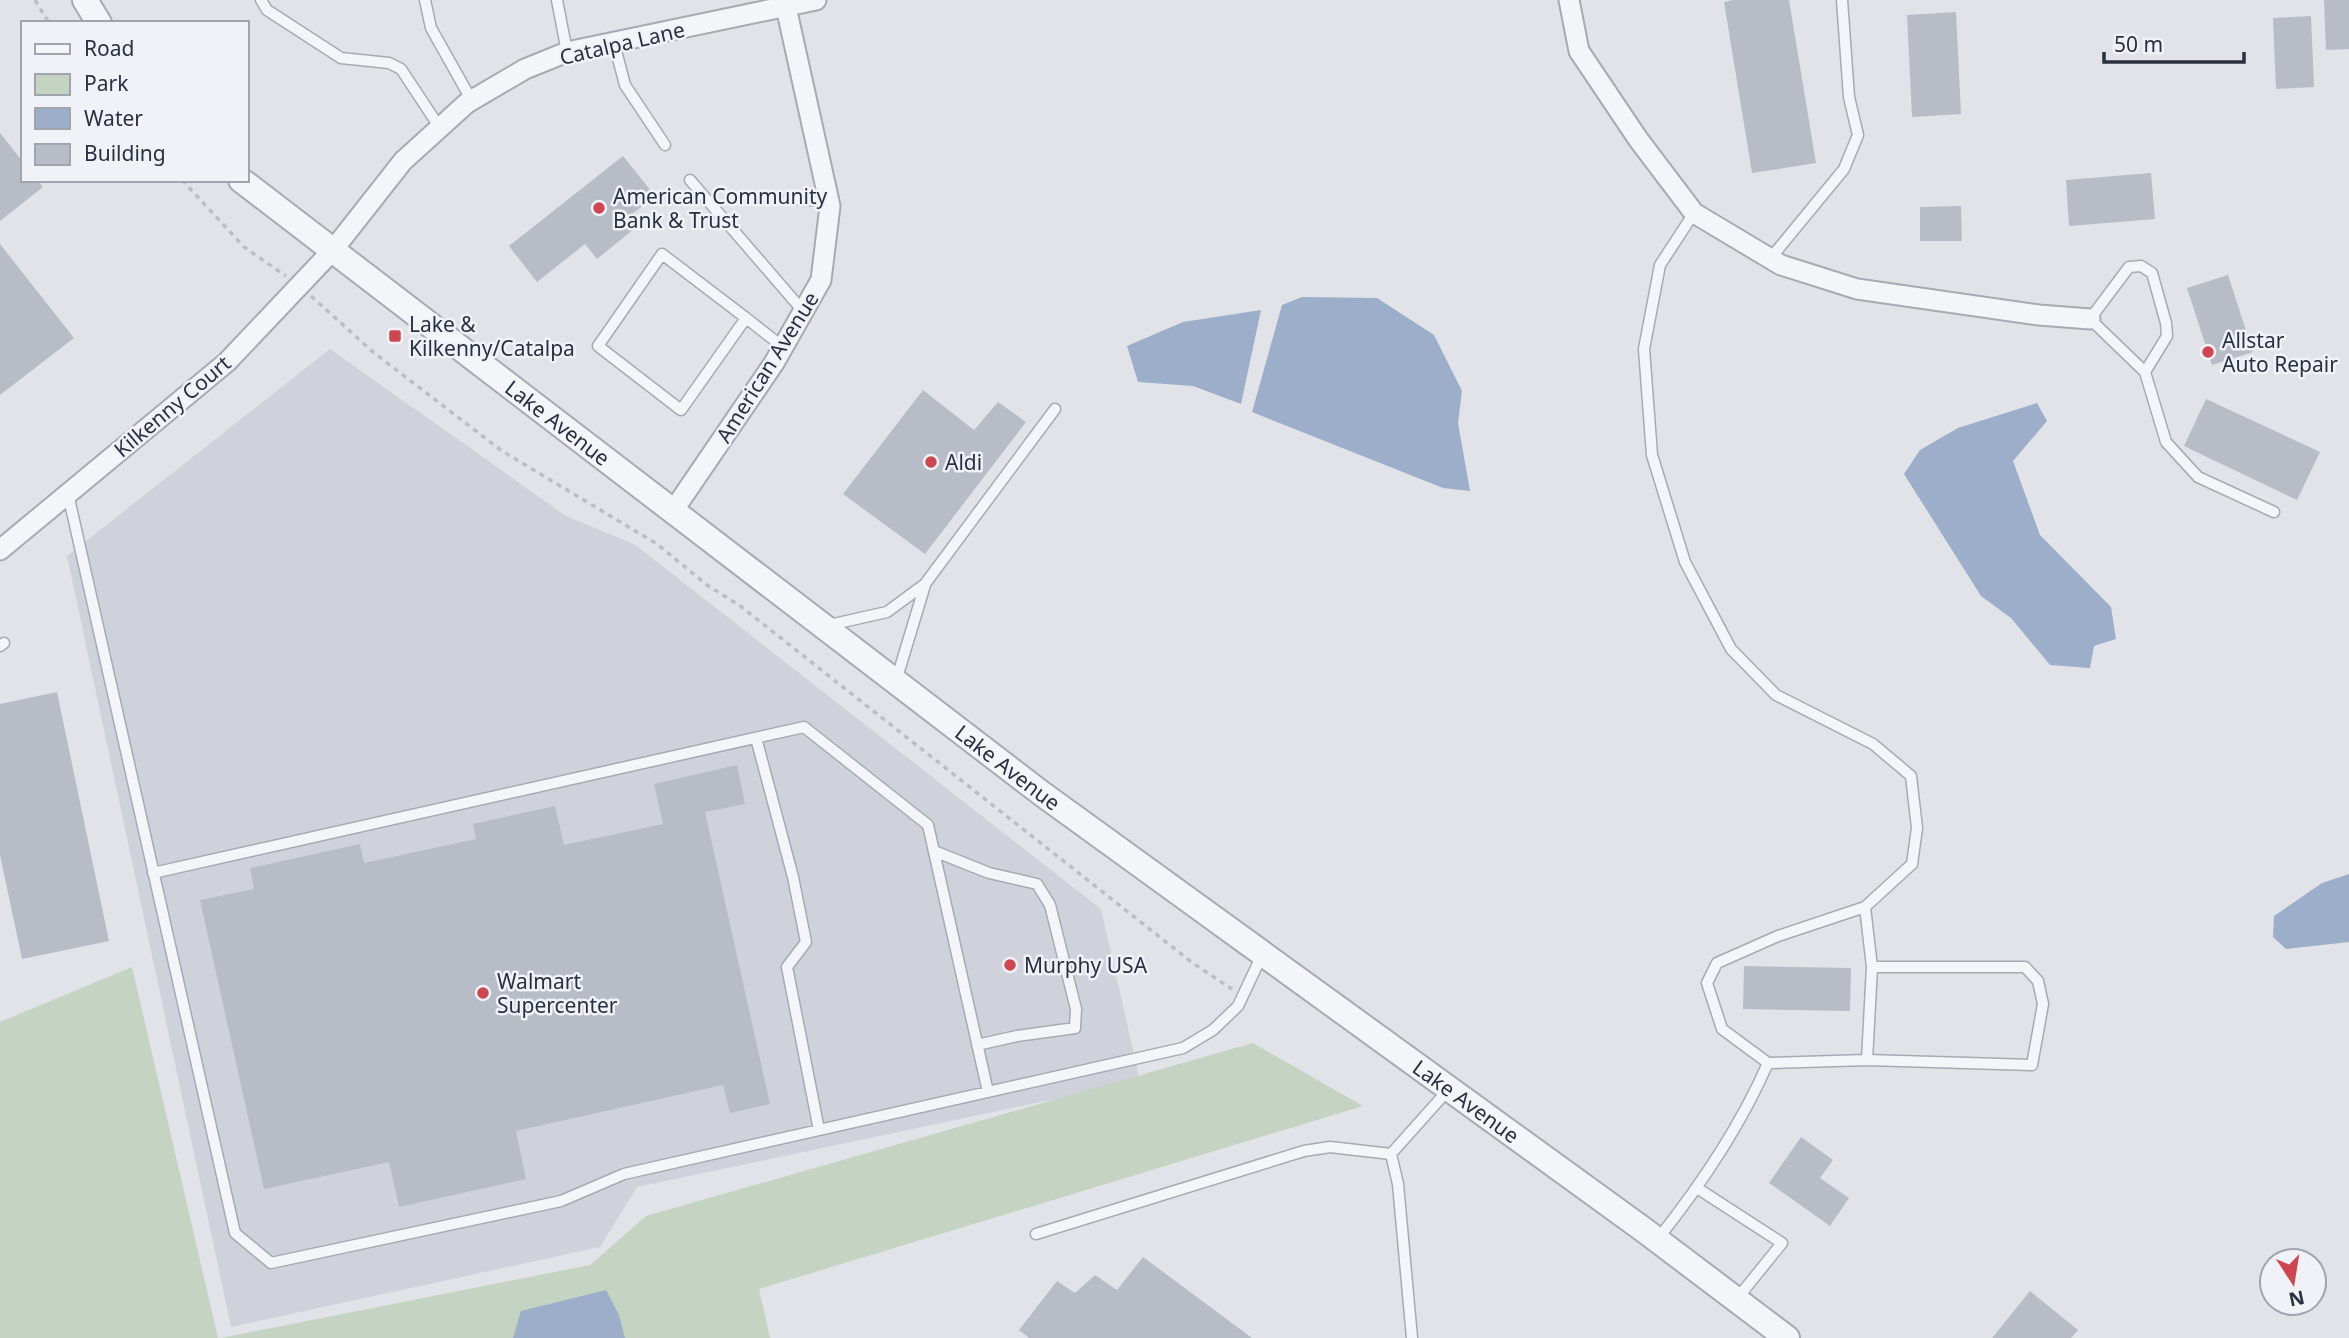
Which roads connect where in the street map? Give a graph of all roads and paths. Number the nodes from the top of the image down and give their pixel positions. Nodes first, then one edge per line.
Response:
1 (35, 0) edge
2 (85, 0) edge
3 (261, 0) edge
4 (425, 0) edge
5 (557, 0) edge
6 (816, 0) edge
7 (1569, 0) edge
8 (1842, 0) edge
9 (785, 3) edge
10 (48, 21) edge
11 (98, 21) edge
12 (614, 43) junction
13 (567, 52) junction
14 (472, 101) junction
15 (440, 128) junction
16 (665, 145) dead end
17 (690, 180) dead end
18 (184, 182) edge
19 (244, 182) edge
20 (789, 199) dead end
21 (828, 201) junction
22 (1694, 213) junction
23 (333, 250) junction
24 (1770, 258) junction
25 (299, 286) junction
26 (803, 311) junction
27 (746, 318) junction
28 (2090, 319) junction
29 (783, 347) junction
30 (2145, 372) junction
31 (1055, 409) dead end
32 (68, 493) junction
33 (673, 511) junction
34 (2274, 512) dead end
35 (0, 550) edge
36 (925, 584) junction
37 (824, 626) junction
38 (896, 682) junction
39 (756, 738) junction
40 (934, 851) junction
41 (153, 873) junction
42 (1864, 907) junction
43 (1262, 953) junction
44 (1872, 967) junction
45 (1243, 996) junction
46 (977, 1045) junction
47 (1867, 1060) junction
48 (1768, 1063) junction
49 (1449, 1088) junction
50 (988, 1092) junction
51 (819, 1130) junction
52 (1391, 1154) junction
53 (1697, 1188) junction
54 (1036, 1234) dead end
55 (1657, 1240) junction
56 (1736, 1300) junction
57 (1412, 1338) edge
58 (1787, 1338) edge

1 - 10 path
2 - 11 street
3 - 15 lane
4 - 14 lane
5 - 13 lane
6 - 9 street, Catalpa Lane
7 - 22 street
8 - 24 lane
9 - 12 street, Catalpa Lane
9 - 21 street, American Avenue
12 - 13 street, Catalpa Lane
12 - 16 lane
13 - 14 street, Catalpa Lane
14 - 15 street, Catalpa Lane
15 - 23 street, Catalpa Lane
17 - 26 lane
18 - 25 path
19 - 23 street, Lake Avenue
20 - 21 lane
21 - 26 street, American Avenue
22 - 24 street
22 - 42 lane
23 - 25 street, Kilkenny Court
23 - 33 street, Lake Avenue
24 - 28 street
25 - 32 street, Kilkenny Court
25 - 45 path
26 - 29 street, American Avenue
27 - 27 lane
27 - 29 lane
28 - 30 lane
28 - 30 lane
29 - 33 street, American Avenue
30 - 34 lane
31 - 36 lane
32 - 35 street, Kilkenny Court
32 - 41 lane
33 - 37 street, Lake Avenue
36 - 37 lane
36 - 38 lane
37 - 38 street, Lake Avenue
38 - 43 street, Lake Avenue
39 - 40 lane
39 - 41 lane
39 - 51 lane
40 - 46 lane
40 - 46 lane
41 - 51 lane
42 - 44 lane
42 - 48 lane
43 - 45 lane
43 - 49 street, Lake Avenue
44 - 47 lane
44 - 47 lane
45 - 50 lane
46 - 50 lane
47 - 48 lane
48 - 53 lane
49 - 52 lane
49 - 55 street, Lake Avenue
50 - 51 lane
52 - 54 lane
52 - 57 lane
53 - 55 lane
53 - 56 lane
55 - 56 street, Lake Avenue
56 - 58 street, Lake Avenue

